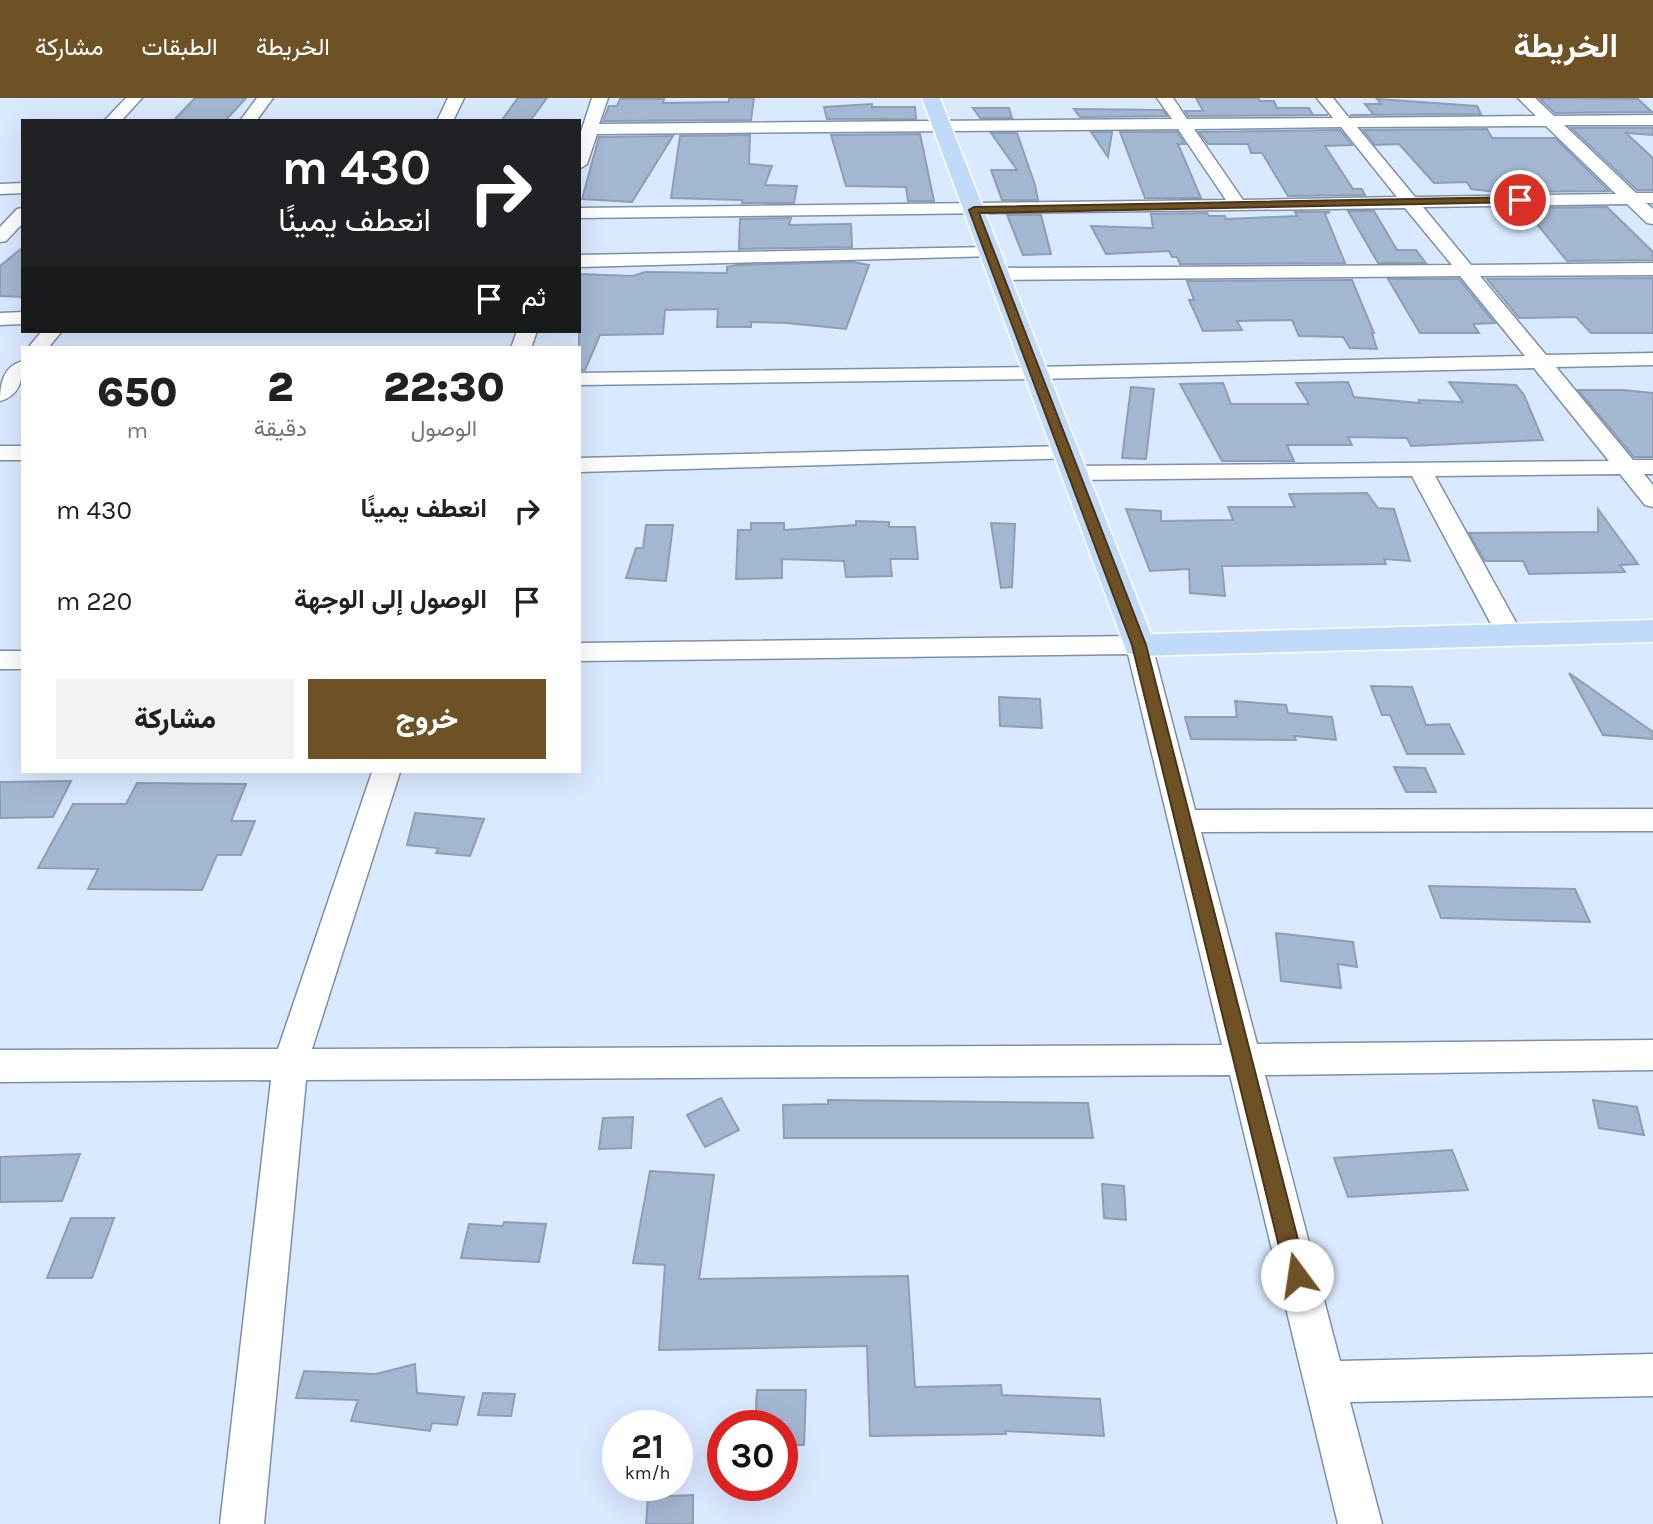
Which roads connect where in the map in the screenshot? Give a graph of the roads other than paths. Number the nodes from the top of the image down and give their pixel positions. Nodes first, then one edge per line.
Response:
1 (134, 98) edge
2 (265, 98) edge
3 (456, 98) edge
4 (600, 98) edge
5 (931, 98) edge
6 (1165, 98) edge
7 (1325, 98) edge
8 (1526, 98) edge
9 (114, 119) edge
10 (249, 119) edge
11 (446, 119) edge
12 (1653, 120) edge
13 (1550, 121) junction
14 (1345, 122) junction
15 (1180, 123) junction
16 (942, 125) junction
17 (590, 129) junction
18 (581, 158) edge
19 (21, 188) edge
20 (0, 189) edge
21 (1631, 198) junction
22 (1653, 198) edge
23 (1410, 202) junction
24 (1238, 205) junction
25 (974, 210) junction
26 (581, 213) edge
27 (21, 215) edge
28 (1653, 219) edge
29 (0, 237) edge
30 (581, 261) edge
31 (994, 263) junction
32 (1653, 268) edge
33 (1465, 269) junction
34 (21, 318) edge
35 (0, 319) edge
36 (1653, 359) edge
37 (1540, 362) junction
38 (21, 369) edge
39 (1036, 373) junction
40 (581, 379) edge
41 (0, 395) edge
42 (0, 453) edge
43 (21, 453) edge
44 (1070, 463) junction
45 (581, 465) edge
46 (1653, 467) edge
47 (1627, 468) junction
48 (1420, 470) junction
49 (1653, 500) edge
50 (1653, 631) edge
51 (1510, 635) junction
52 (1139, 645) junction
53 (581, 652) edge
54 (0, 660) edge
55 (21, 660) edge
56 (386, 773) edge
57 (1653, 820) edge
58 (1183, 821) junction
59 (1653, 1055) edge
60 (1243, 1060) junction
61 (290, 1065) junction
62 (0, 1066) edge
63 (1653, 1375) edge
64 (1324, 1382) junction
65 (242, 1524) edge
66 (1360, 1524) edge

1 - 9 street
2 - 10 street
3 - 11 street
4 - 17 street
5 - 16 main road
6 - 15 street
7 - 14 street
8 - 13 street
12 - 13 street
13 - 14 street
13 - 21 street
14 - 15 street
14 - 23 street
15 - 16 street
15 - 24 street
16 - 17 street
16 - 25 main road
17 - 18 street
19 - 20 street
21 - 22 street
21 - 23 street
21 - 28 street
23 - 24 street
23 - 33 street
24 - 25 street
25 - 26 street
25 - 31 main road
27 - 29 street
30 - 31 street
31 - 33 street
31 - 39 main road
32 - 33 street
33 - 37 street
34 - 35 street
36 - 37 street
37 - 39 street
37 - 47 street
38 - 41 street
39 - 40 street
39 - 44 main road
42 - 43 street
44 - 45 street
44 - 48 street
44 - 52 main road
46 - 47 street
47 - 48 street
47 - 49 street
48 - 51 street
50 - 51 main road
51 - 52 main road
52 - 53 street
52 - 58 street
54 - 55 street
56 - 61 street
57 - 58 street
58 - 60 street
59 - 60 street
60 - 61 street
60 - 64 street
61 - 62 street
61 - 65 street
63 - 64 street
64 - 66 street

